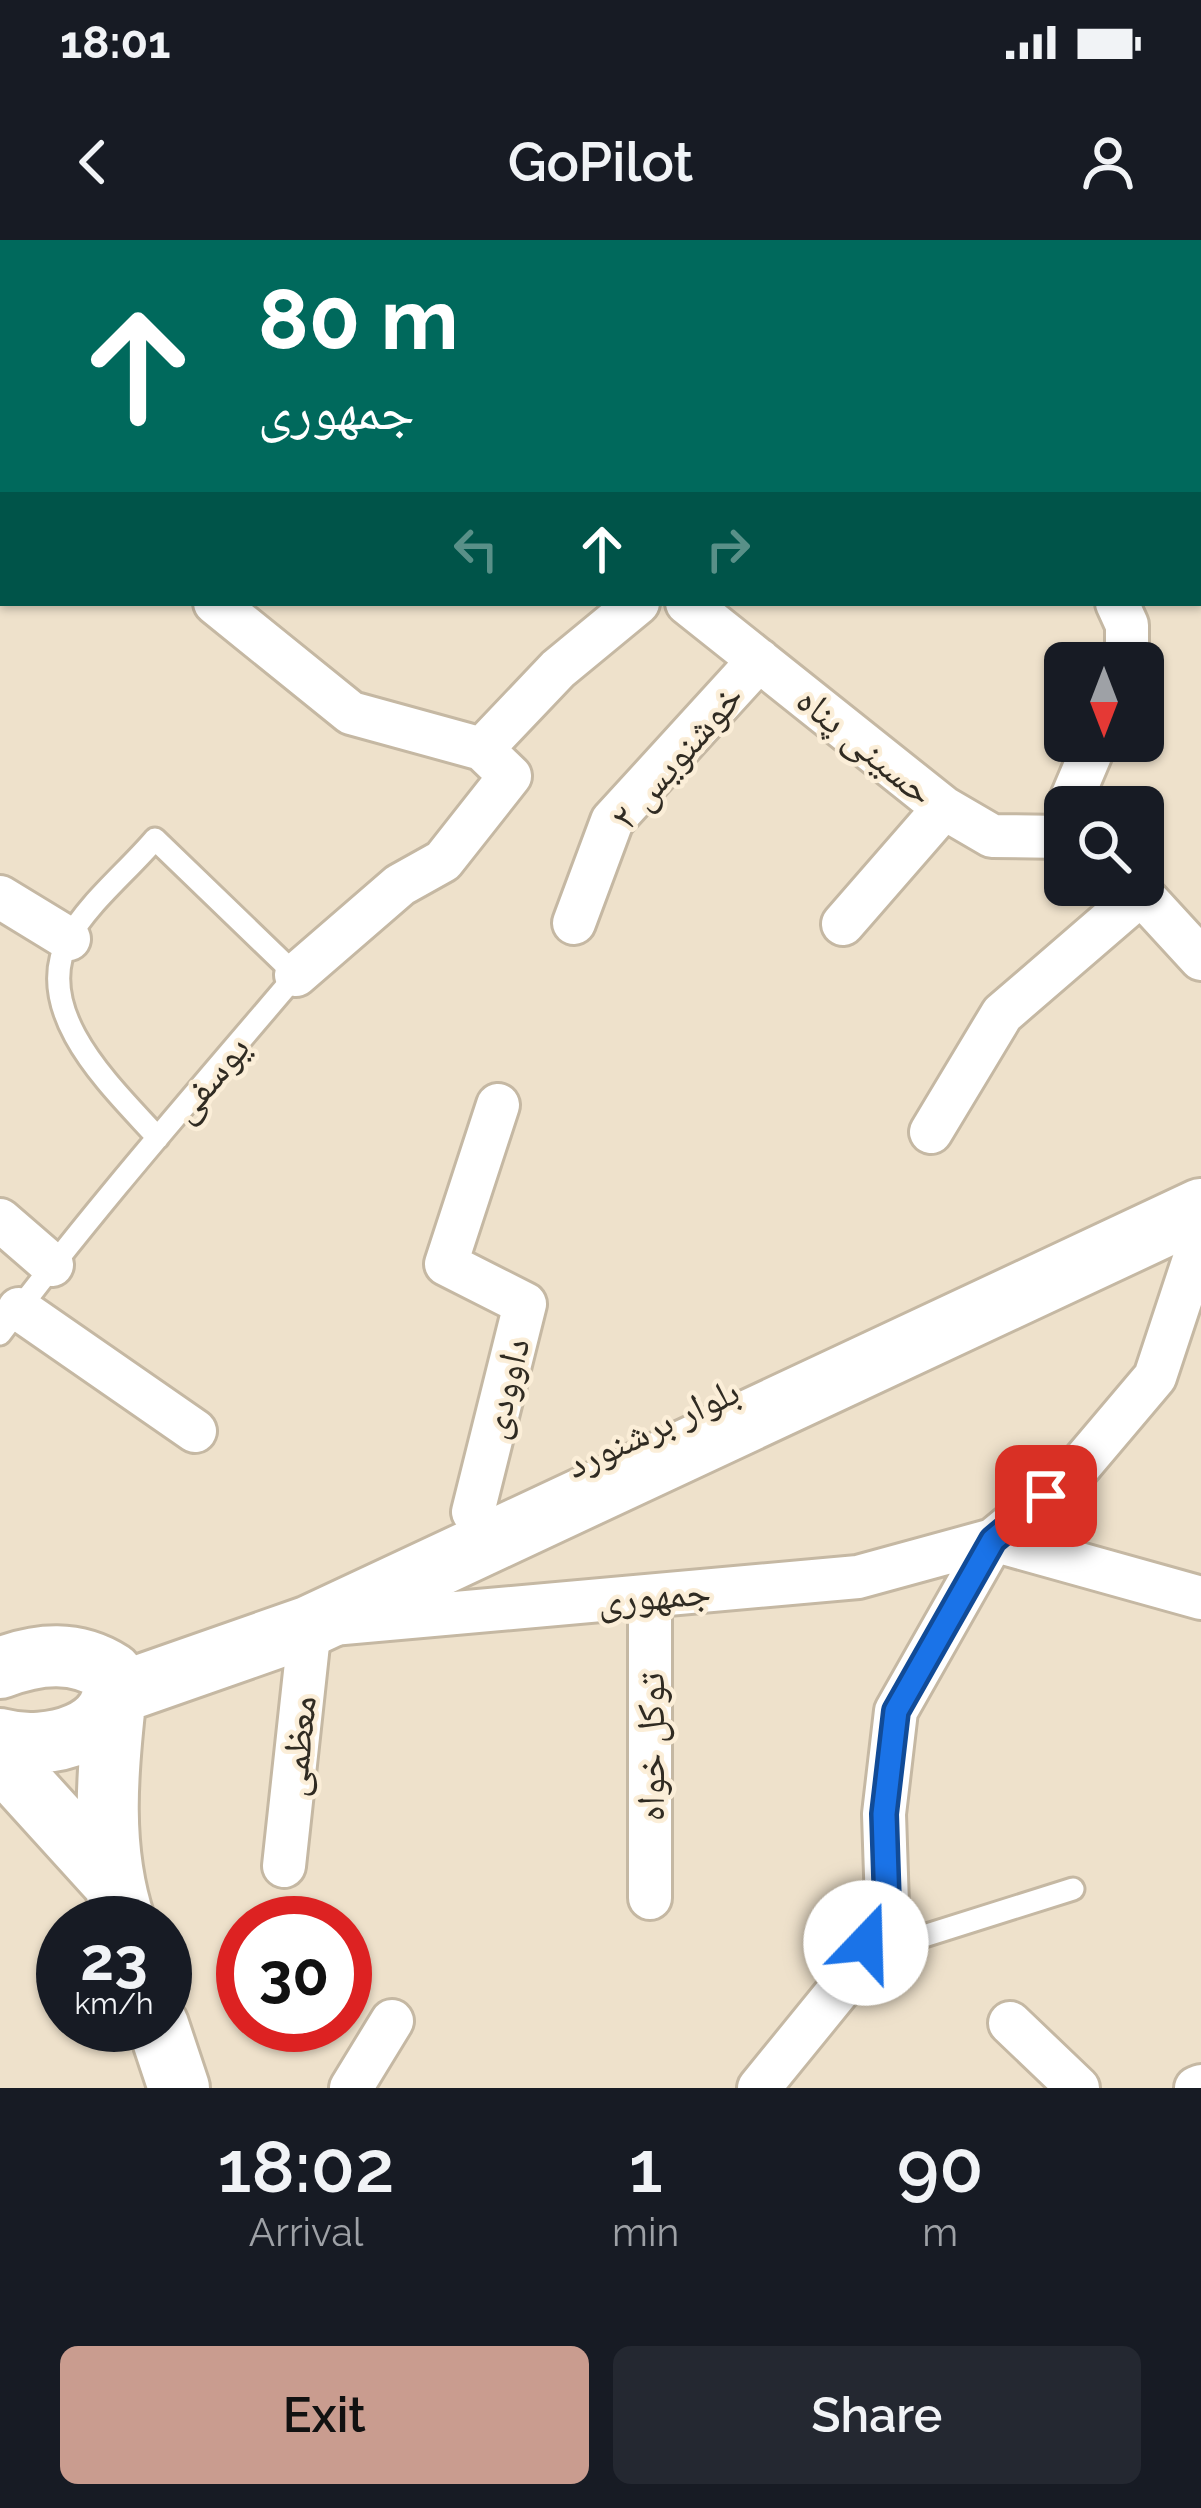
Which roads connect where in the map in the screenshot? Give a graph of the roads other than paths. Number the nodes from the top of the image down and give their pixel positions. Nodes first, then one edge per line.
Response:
1 (219, 606) edge
2 (634, 606) edge
3 (691, 606) edge
4 (1118, 606) edge
5 (1127, 642) edge
6 (759, 660) junction
7 (482, 749) junction
8 (944, 808) junction
9 (1044, 826) edge
10 (0, 896) edge
11 (1120, 906) edge
12 (1152, 906) edge
13 (574, 922) dead end
14 (843, 924) dead end
15 (69, 939) junction
16 (1201, 959) edge
17 (296, 975) junction
18 (498, 1105) dead end
19 (931, 1132) dead end
20 (158, 1138) junction
21 (1201, 1167) edge
22 (1201, 1209) edge
23 (0, 1220) edge
24 (1201, 1238) edge
25 (52, 1265) junction
26 (9, 1322) edge
27 (195, 1431) dead end
28 (473, 1512) junction
29 (993, 1540) junction
30 (650, 1596) junction
31 (1201, 1598) edge
32 (310, 1626) junction
33 (0, 1668) edge
34 (103, 1677) junction
35 (3, 1764) edge
36 (284, 1866) dead end
37 (1073, 1889) dead end
38 (113, 1896) edge
39 (117, 1896) edge
40 (650, 1898) dead end
41 (866, 1943) junction
42 (392, 2021) dead end
43 (1010, 2024) dead end
44 (167, 2052) edge
45 (179, 2088) edge
46 (350, 2088) edge
47 (759, 2088) edge
48 (1078, 2088) edge

1 - 7 street
2 - 7 street
3 - 6 street, حسینی پناه
4 - 5 street
6 - 8 street, حسینی پناه
6 - 13 street, خوشنویس ۲
7 - 17 street
8 - 9 street, حسینی پناه
8 - 14 street
10 - 15 street
11 - 19 street
12 - 16 street
15 - 17 lane
15 - 20 lane
17 - 20 lane, یوسفی
18 - 28 street, داوودی
20 - 25 lane, یوسفی
21 - 28 main road, بلوار برشنورد
22 - 32 main road, بلوار برشنورد
23 - 25 street
24 - 29 street, جمهوری
25 - 26 lane, یوسفی
26 - 27 street
28 - 34 main road, بلوار برشنورد
29 - 30 street, جمهوری
29 - 31 street
29 - 41 street
30 - 32 street, جمهوری
30 - 40 street, توکل خواه
32 - 34 main road, بلوار برشنورد
32 - 36 street, معظمی
33 - 34 main road
34 - 35 main road
34 - 39 main road
35 - 38 main road
37 - 41 lane
41 - 47 street
42 - 46 street
43 - 48 street
44 - 45 main road

